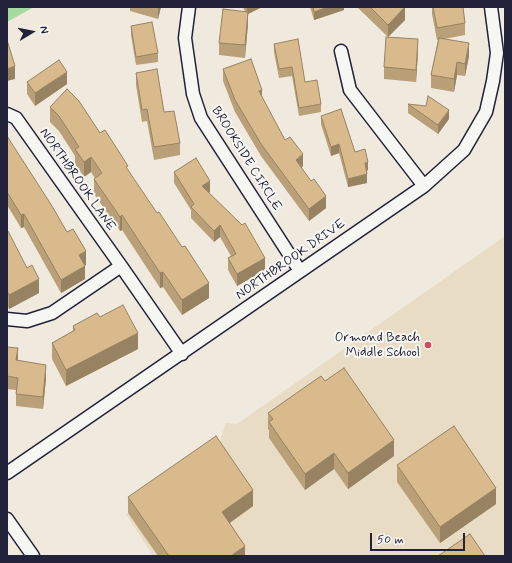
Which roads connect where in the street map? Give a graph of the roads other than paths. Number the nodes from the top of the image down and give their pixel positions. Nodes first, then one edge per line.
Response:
1 (189, 7) edge
2 (491, 7) edge
3 (341, 51) dead end
4 (7, 114) edge
5 (424, 186) junction
6 (121, 266) junction
7 (300, 271) junction
8 (7, 319) edge
9 (182, 354) junction
10 (7, 473) edge
11 (7, 519) edge
12 (33, 556) edge

1 - 7 street, BROOKSIDE CIRCLE
2 - 5 street, NORTHBROOK DRIVE
3 - 5 street
4 - 6 street, NORTHBROOK LANE
5 - 7 street, NORTHBROOK DRIVE
6 - 8 street
6 - 9 street, NORTHBROOK LANE
7 - 9 street, NORTHBROOK DRIVE
9 - 10 street, NORTHBROOK DRIVE
11 - 12 street

